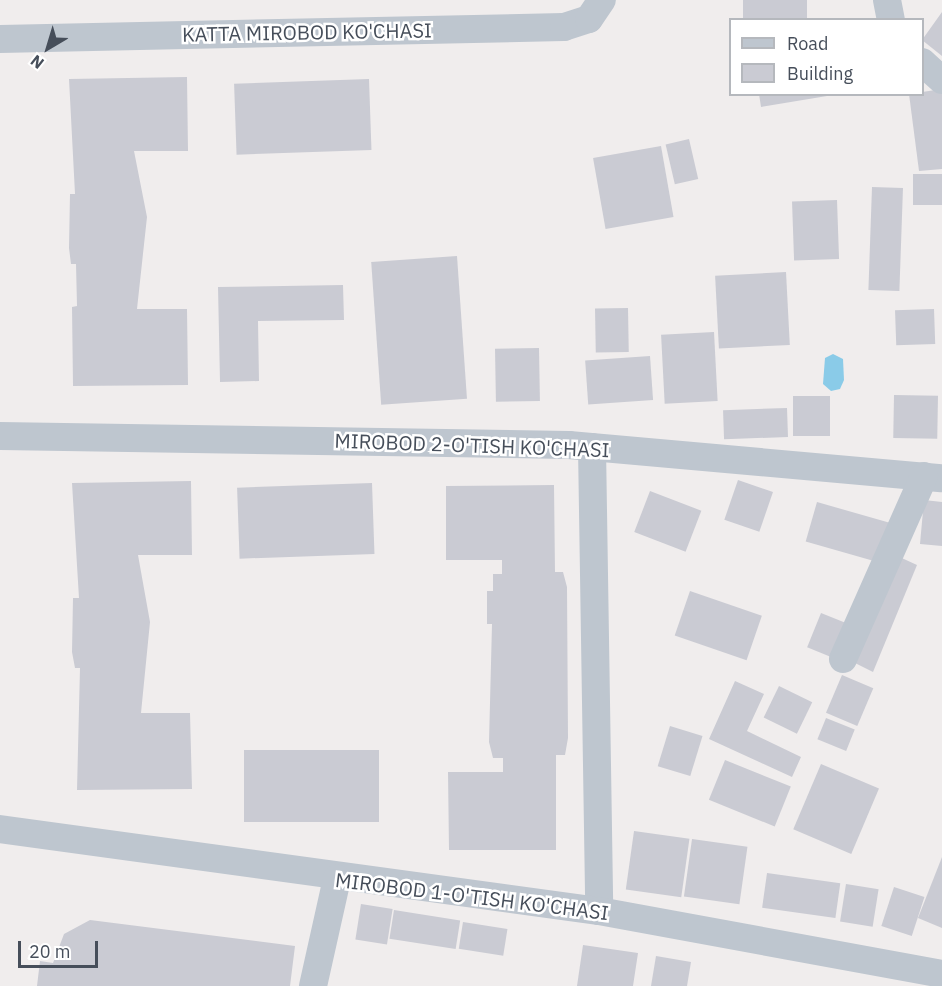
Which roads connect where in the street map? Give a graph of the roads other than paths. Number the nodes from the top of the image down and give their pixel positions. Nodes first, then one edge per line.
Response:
1 (602, 0) edge
2 (887, 0) edge
3 (891, 18) edge
4 (0, 39) edge
5 (924, 64) edge
6 (942, 80) edge
7 (0, 436) edge
8 (592, 447) junction
9 (933, 477) edge
10 (843, 659) dead end
11 (0, 830) edge
12 (337, 879) junction
13 (598, 911) junction
14 (942, 974) edge
15 (313, 986) edge

1 - 4 street, KATTA MIROBOD KO'CHASI
2 - 3 street
5 - 6 street
7 - 8 street, MIROBOD 2-O'TISH KO'CHASI
8 - 9 street, MIROBOD 2-O'TISH KO'CHASI
8 - 13 street
9 - 10 street
11 - 12 street, MIROBOD 1-O'TISH KO'CHASI
12 - 13 street, MIROBOD 1-O'TISH KO'CHASI
12 - 15 street
13 - 14 street, MIROBOD 1-O'TISH KO'CHASI

